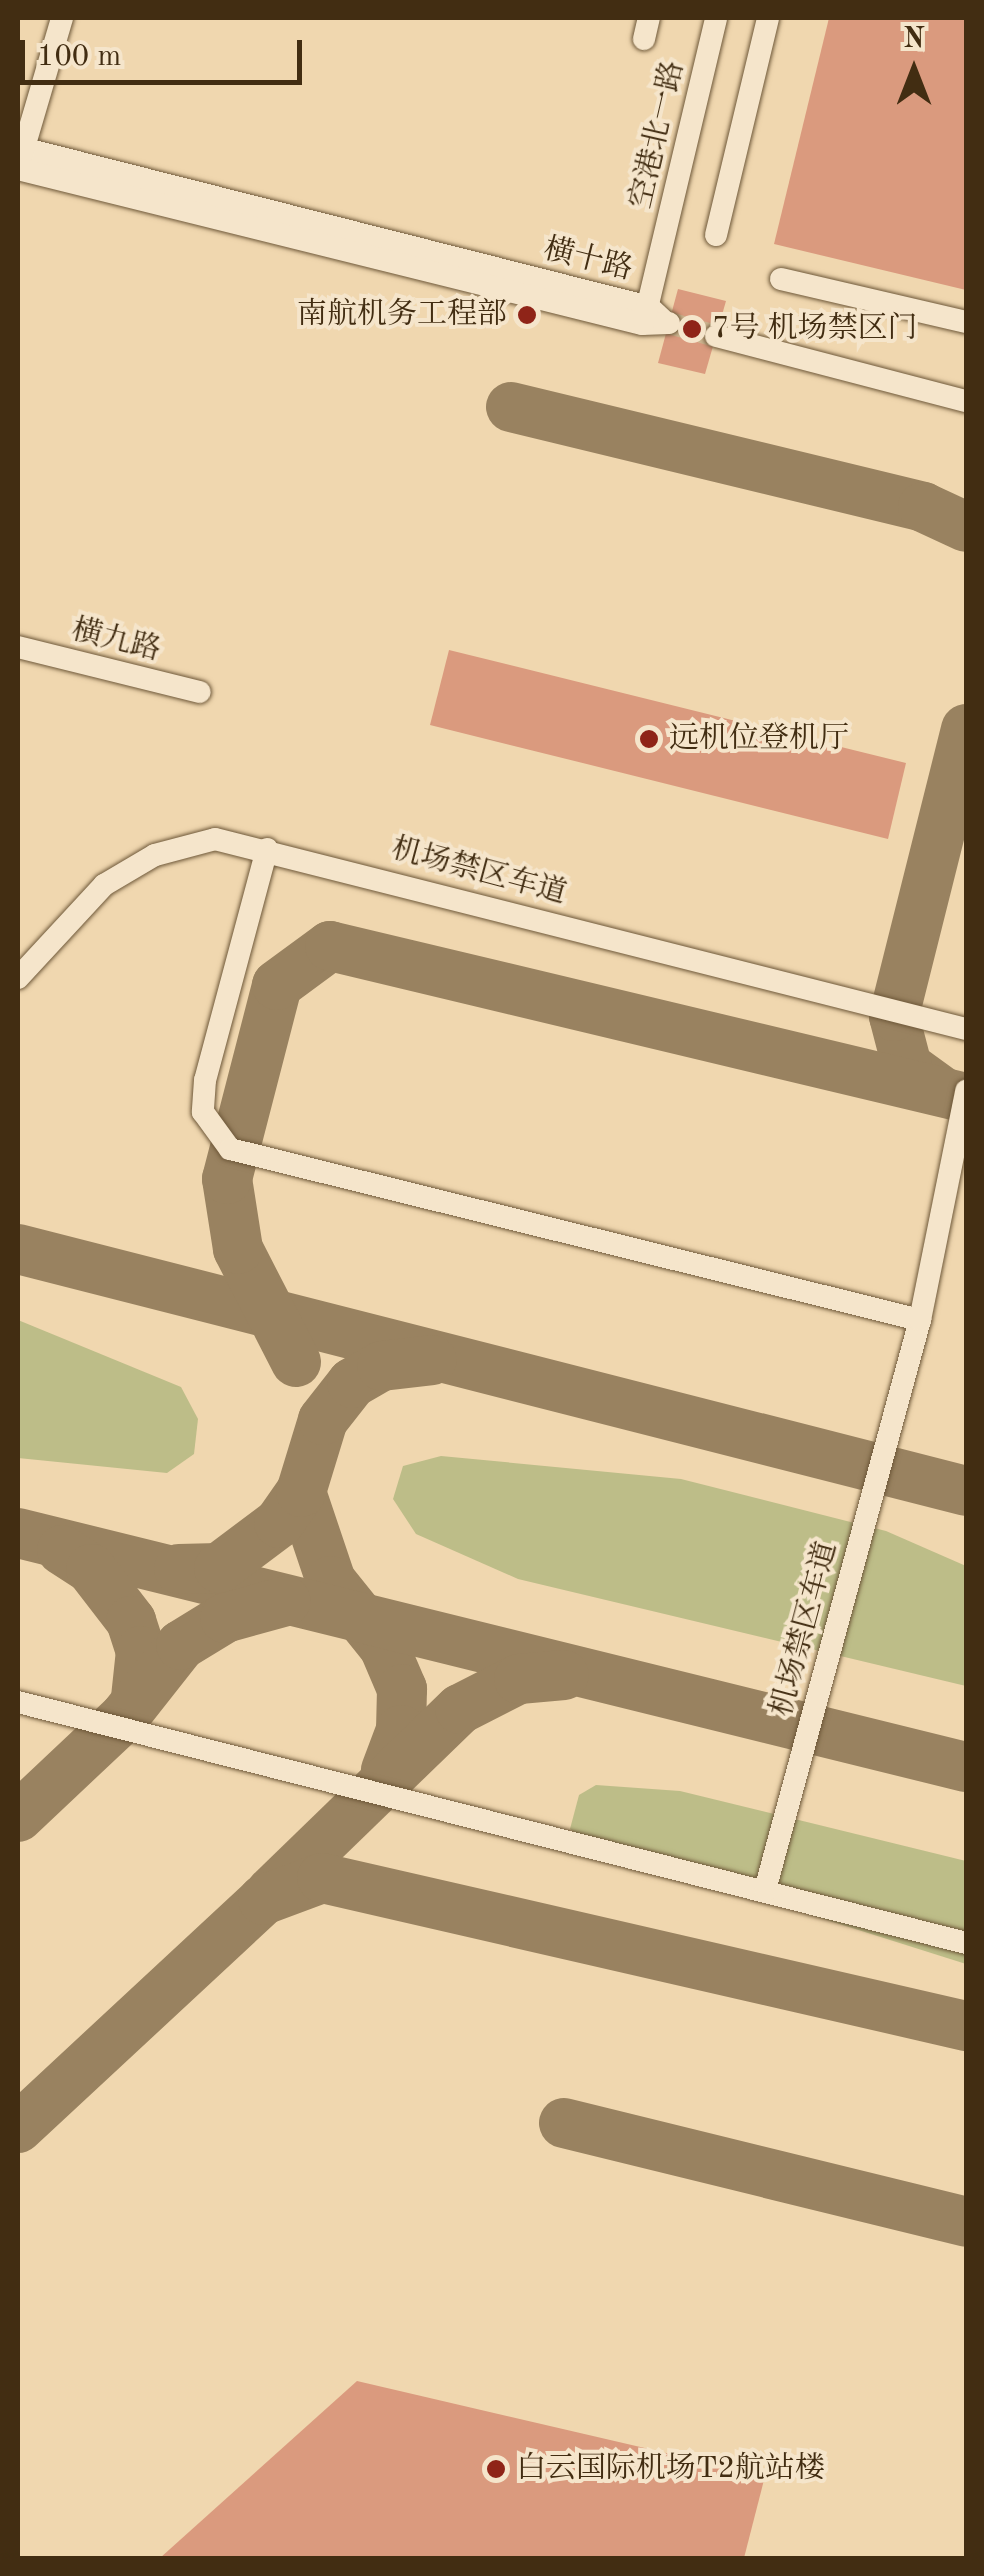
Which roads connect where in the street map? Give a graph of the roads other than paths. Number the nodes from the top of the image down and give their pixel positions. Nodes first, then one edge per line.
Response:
1 (62, 18) edge
2 (716, 18) edge
3 (768, 18) edge
4 (19, 158) edge
5 (716, 235) dead end
6 (782, 278) dead end
7 (656, 319) joint
8 (966, 322) edge
9 (716, 336) tunnel mouth
10 (966, 401) edge
11 (18, 647) edge
12 (200, 692) dead end
13 (268, 849) junction
14 (18, 978) edge
15 (966, 1029) edge
16 (966, 1091) edge
17 (920, 1320) junction
18 (18, 1702) edge
19 (765, 1890) junction
20 (966, 1943) edge

1 - 4 street
2 - 7 street, 空港北一路
3 - 5 street
4 - 7 street, 横十路
6 - 8 street
9 - 10 street
11 - 12 street, 横九路
13 - 14 street, 机场禁区车道
13 - 15 street, 机场禁区车道
13 - 17 street
16 - 17 street, 机场禁区车道
17 - 19 street, 机场禁区车道
18 - 19 street
19 - 20 street

